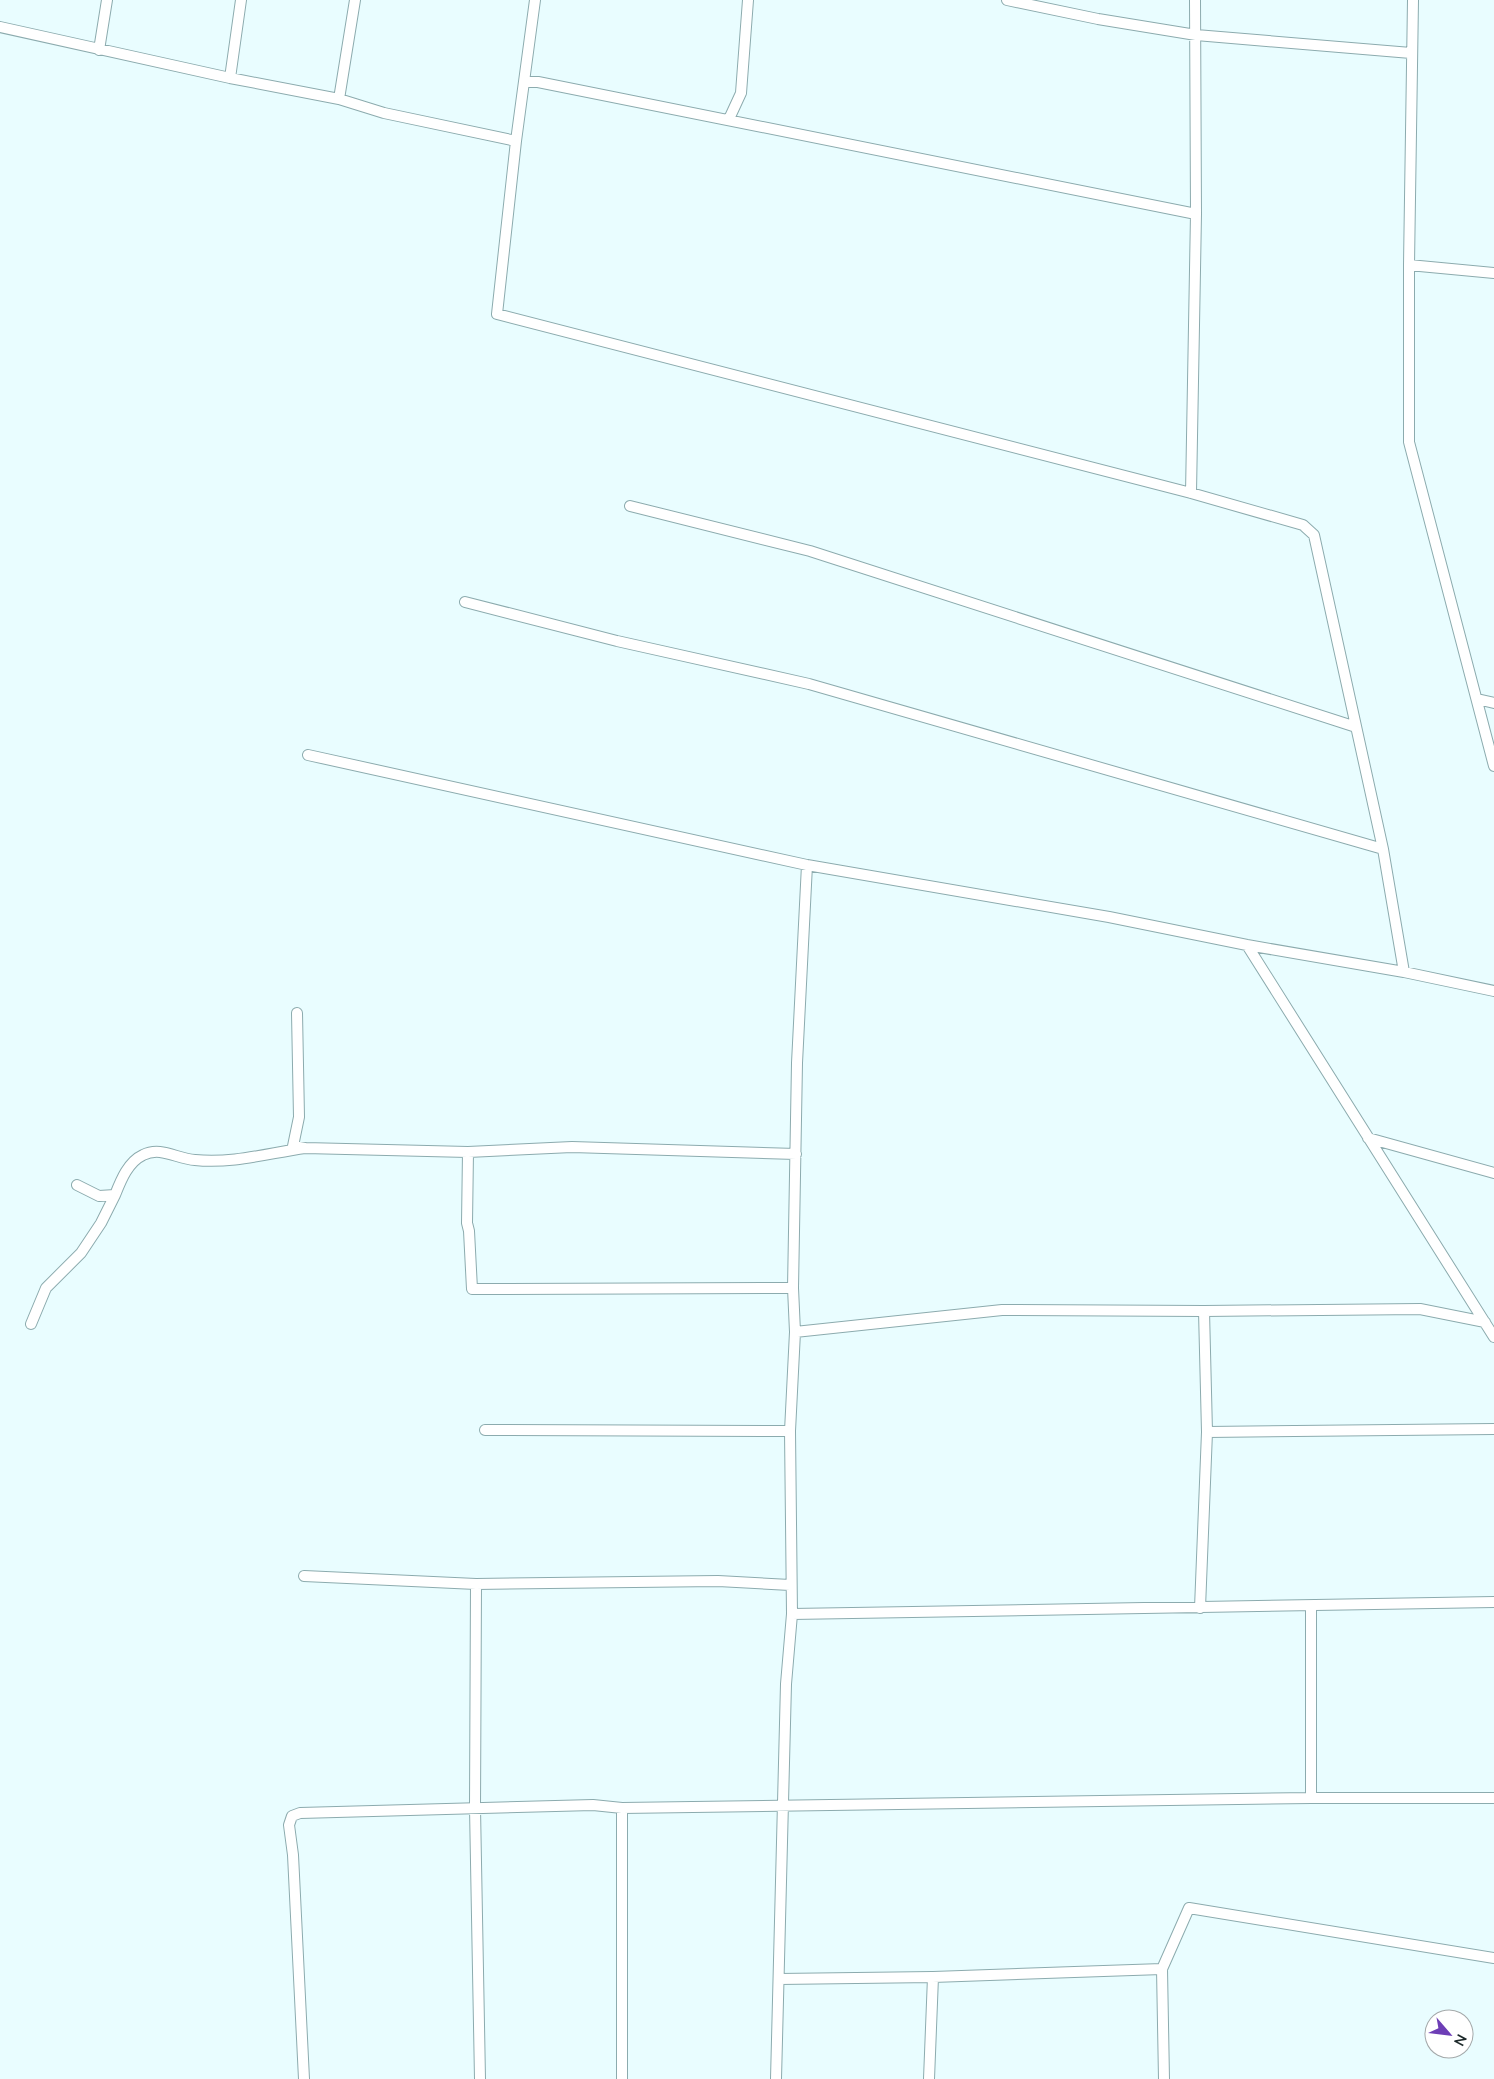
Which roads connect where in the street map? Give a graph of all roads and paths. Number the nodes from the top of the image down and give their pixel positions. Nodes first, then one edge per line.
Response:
1 (107, 0) edge
2 (241, 0) edge
3 (355, 0) edge
4 (535, 0) edge
5 (748, 0) edge
6 (1008, 0) edge
7 (1195, 0) edge
8 (1413, 0) edge
9 (0, 27) edge
10 (1196, 35) junction
11 (99, 50) junction
12 (1411, 53) junction
13 (230, 78) junction
14 (525, 82) junction
15 (339, 99) junction
16 (729, 120) junction
17 (516, 141) junction
18 (1196, 214) junction
19 (1409, 266) junction
20 (1494, 273) edge
21 (1191, 493) junction
22 (630, 506) dead end
23 (465, 602) dead end
24 (1477, 699) junction
25 (1494, 703) edge
26 (1356, 727) junction
27 (308, 755) dead end
28 (1494, 766) edge
29 (1383, 849) junction
30 (807, 865) junction
31 (1247, 945) junction
32 (1404, 972) junction
33 (1494, 991) edge
34 (297, 1013) dead end
35 (1368, 1138) junction
36 (305, 1148) junction
37 (468, 1152) junction
38 (796, 1154) junction
39 (1494, 1174) edge
40 (77, 1185) dead end
41 (115, 1195) junction
42 (793, 1288) junction
43 (1204, 1311) junction
44 (1485, 1322) junction
45 (31, 1324) dead end
46 (795, 1332) junction
47 (1494, 1337) edge
48 (1494, 1429) edge
49 (485, 1430) dead end
50 (790, 1431) junction
51 (1207, 1432) junction
52 (304, 1576) dead end
53 (476, 1584) junction
54 (790, 1585) junction
55 (1494, 1602) edge
56 (1311, 1606) junction
57 (1200, 1608) junction
58 (792, 1614) junction
59 (1310, 1798) junction
60 (1494, 1798) edge
61 (782, 1806) junction
62 (475, 1808) junction
63 (622, 1808) junction
64 (1494, 1958) edge
65 (1162, 1969) junction
66 (933, 1977) junction
67 (779, 1979) junction
68 (304, 2079) edge
69 (480, 2079) edge
70 (622, 2079) edge
71 (776, 2079) edge
72 (929, 2079) edge
73 (1164, 2079) edge

1 - 11 street
2 - 13 street
3 - 15 street
4 - 14 street
5 - 16 street
6 - 10 street
7 - 10 street
8 - 12 street
9 - 11 street
10 - 12 street
10 - 18 street
11 - 13 street
12 - 19 street
13 - 15 street
14 - 16 street
14 - 17 street
15 - 17 street
16 - 18 street
17 - 21 street
18 - 21 street
19 - 20 street
19 - 24 street
21 - 26 street
22 - 26 street
23 - 29 street
24 - 25 street
24 - 28 street
26 - 29 street
27 - 30 street
29 - 32 street
30 - 31 street
30 - 38 street
31 - 32 street
31 - 35 street
32 - 33 street
34 - 36 street
35 - 39 street
35 - 44 street
36 - 37 street
36 - 41 street
37 - 38 street
37 - 42 street
38 - 42 street
40 - 41 street
41 - 45 street
42 - 46 street
43 - 44 street
43 - 46 street
43 - 51 street
44 - 47 street
46 - 50 street
48 - 51 street
49 - 50 street
50 - 54 street
51 - 57 street
52 - 53 street
53 - 54 street
53 - 62 street
54 - 58 street
55 - 56 street
56 - 57 street
56 - 59 street
57 - 58 street
58 - 61 street
59 - 60 street
59 - 61 street
61 - 63 street
61 - 67 street
62 - 63 street
62 - 68 street
62 - 69 street
63 - 70 street
64 - 65 street
65 - 66 street
65 - 73 street
66 - 67 street
66 - 72 street
67 - 71 street

